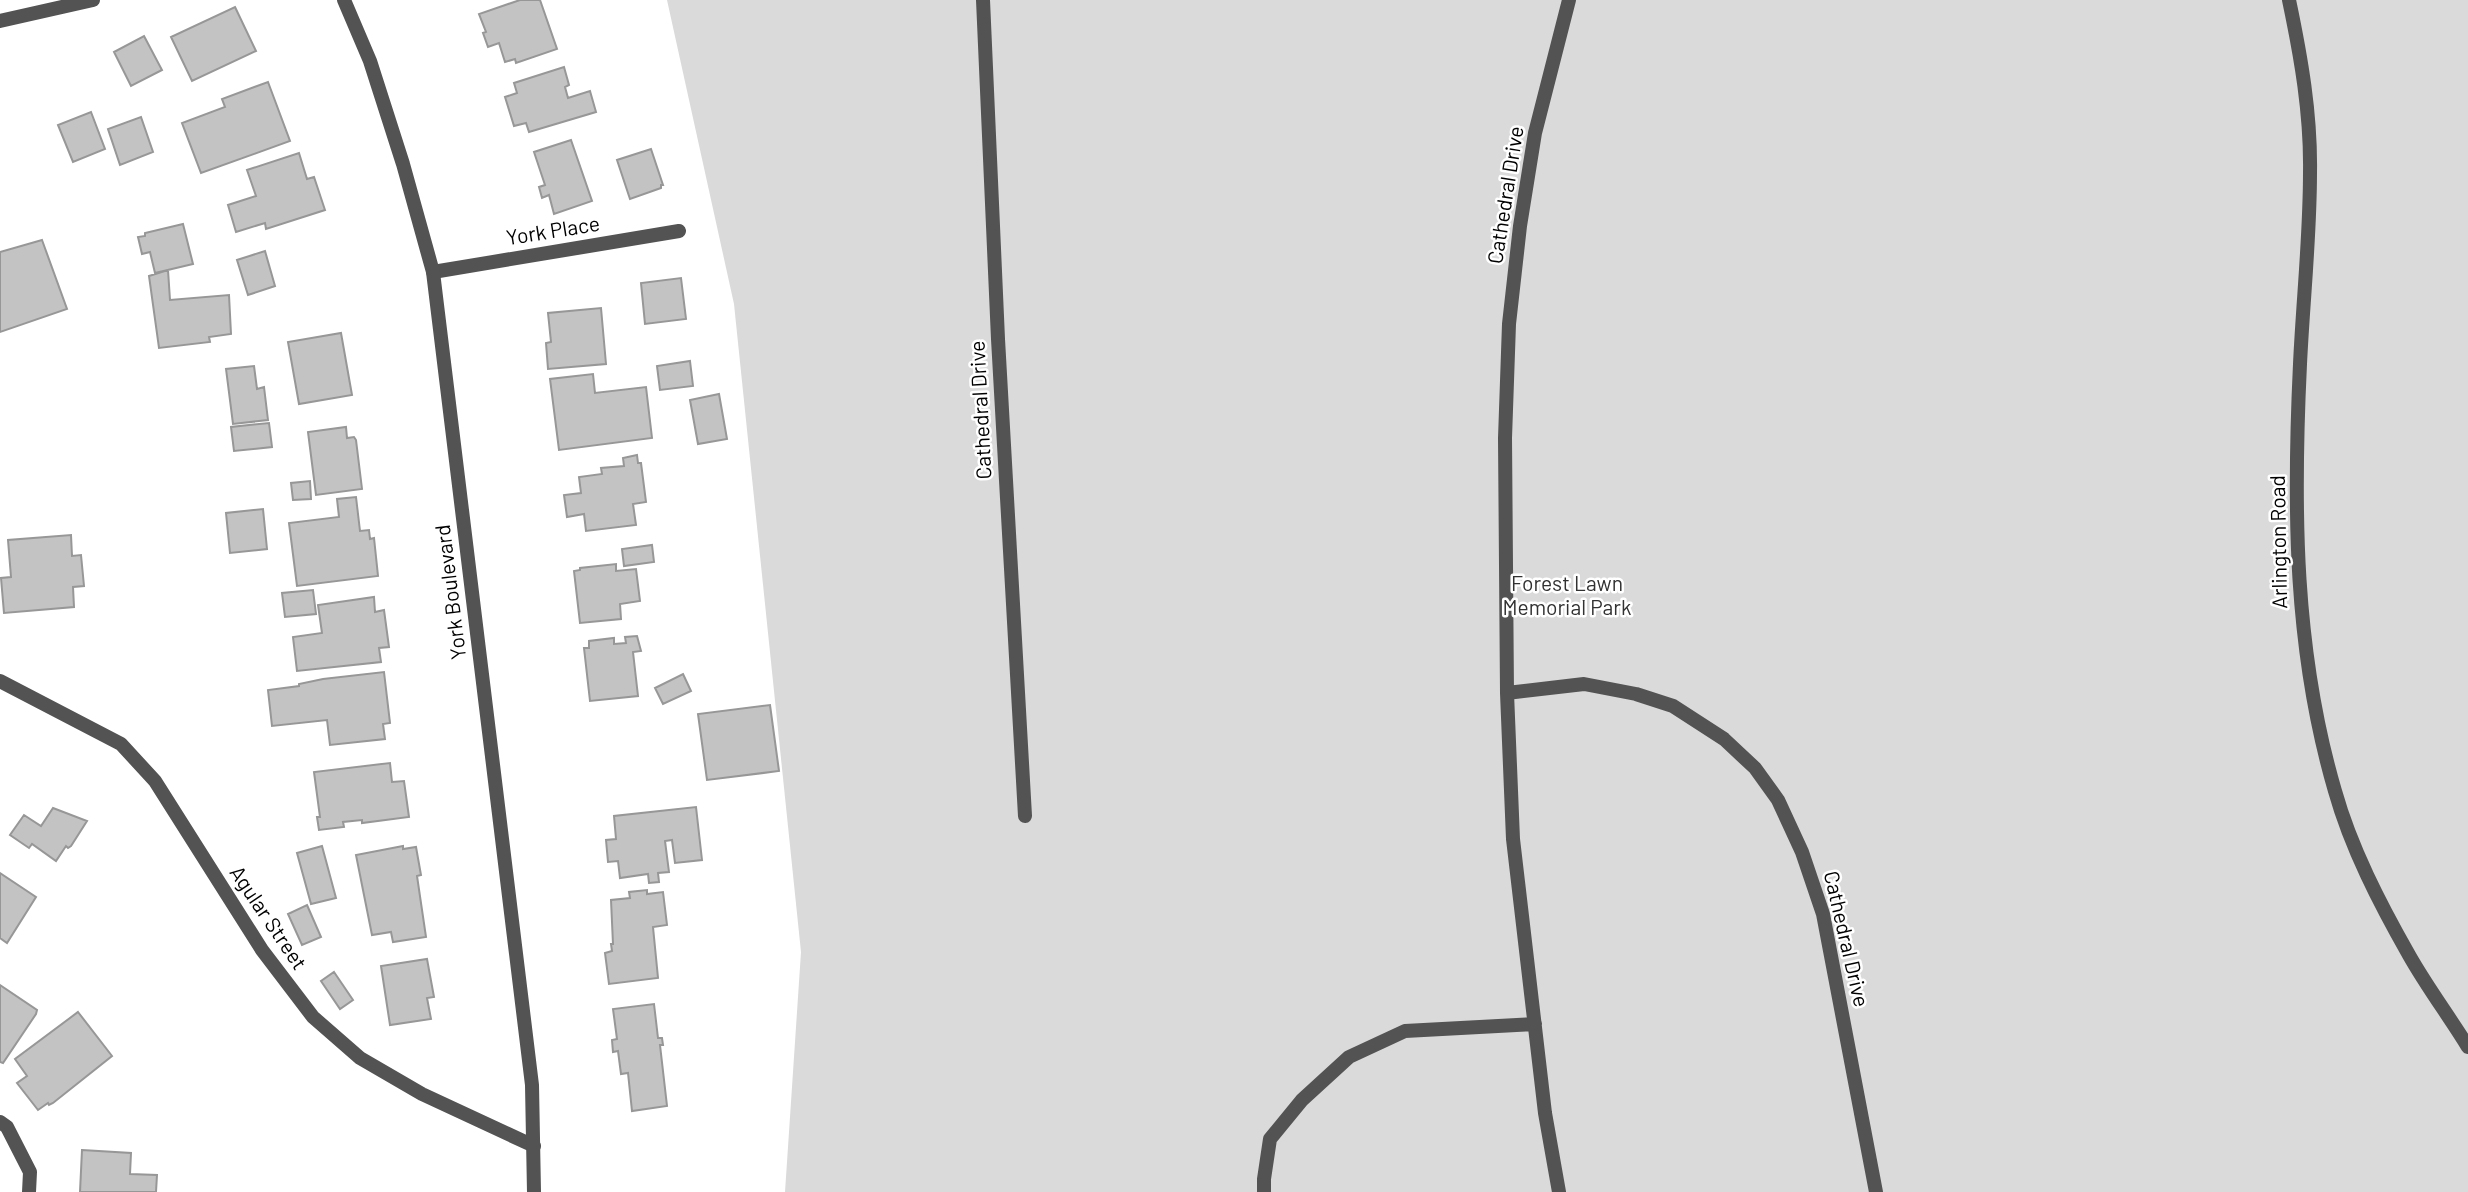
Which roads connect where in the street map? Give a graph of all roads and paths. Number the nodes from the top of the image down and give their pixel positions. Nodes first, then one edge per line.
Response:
1 (93, 0) edge
2 (344, 0) edge
3 (982, 0) edge
4 (1569, 0) edge
5 (2289, 0) edge
6 (0, 21) edge
7 (679, 231) dead end
8 (433, 272) junction
9 (0, 681) edge
10 (1507, 693) junction
11 (1025, 817) dead end
12 (1535, 1024) junction
13 (2468, 1047) edge
14 (0, 1122) edge
15 (534, 1146) junction
16 (29, 1192) edge
17 (534, 1192) edge
18 (1264, 1192) edge
19 (1559, 1192) edge
20 (1876, 1192) edge

1 - 6 street
2 - 8 street, York Boulevard
3 - 11 street, Cathedral Drive
4 - 10 street, Cathedral Drive
5 - 13 street, Arlington Road
7 - 8 street, York Place
8 - 15 street, York Boulevard
9 - 15 street, Agular Street
10 - 12 street, Cathedral Drive
10 - 20 street, Cathedral Drive
12 - 18 street
12 - 19 street, Cathedral Drive
14 - 16 street
15 - 17 street, York Boulevard

